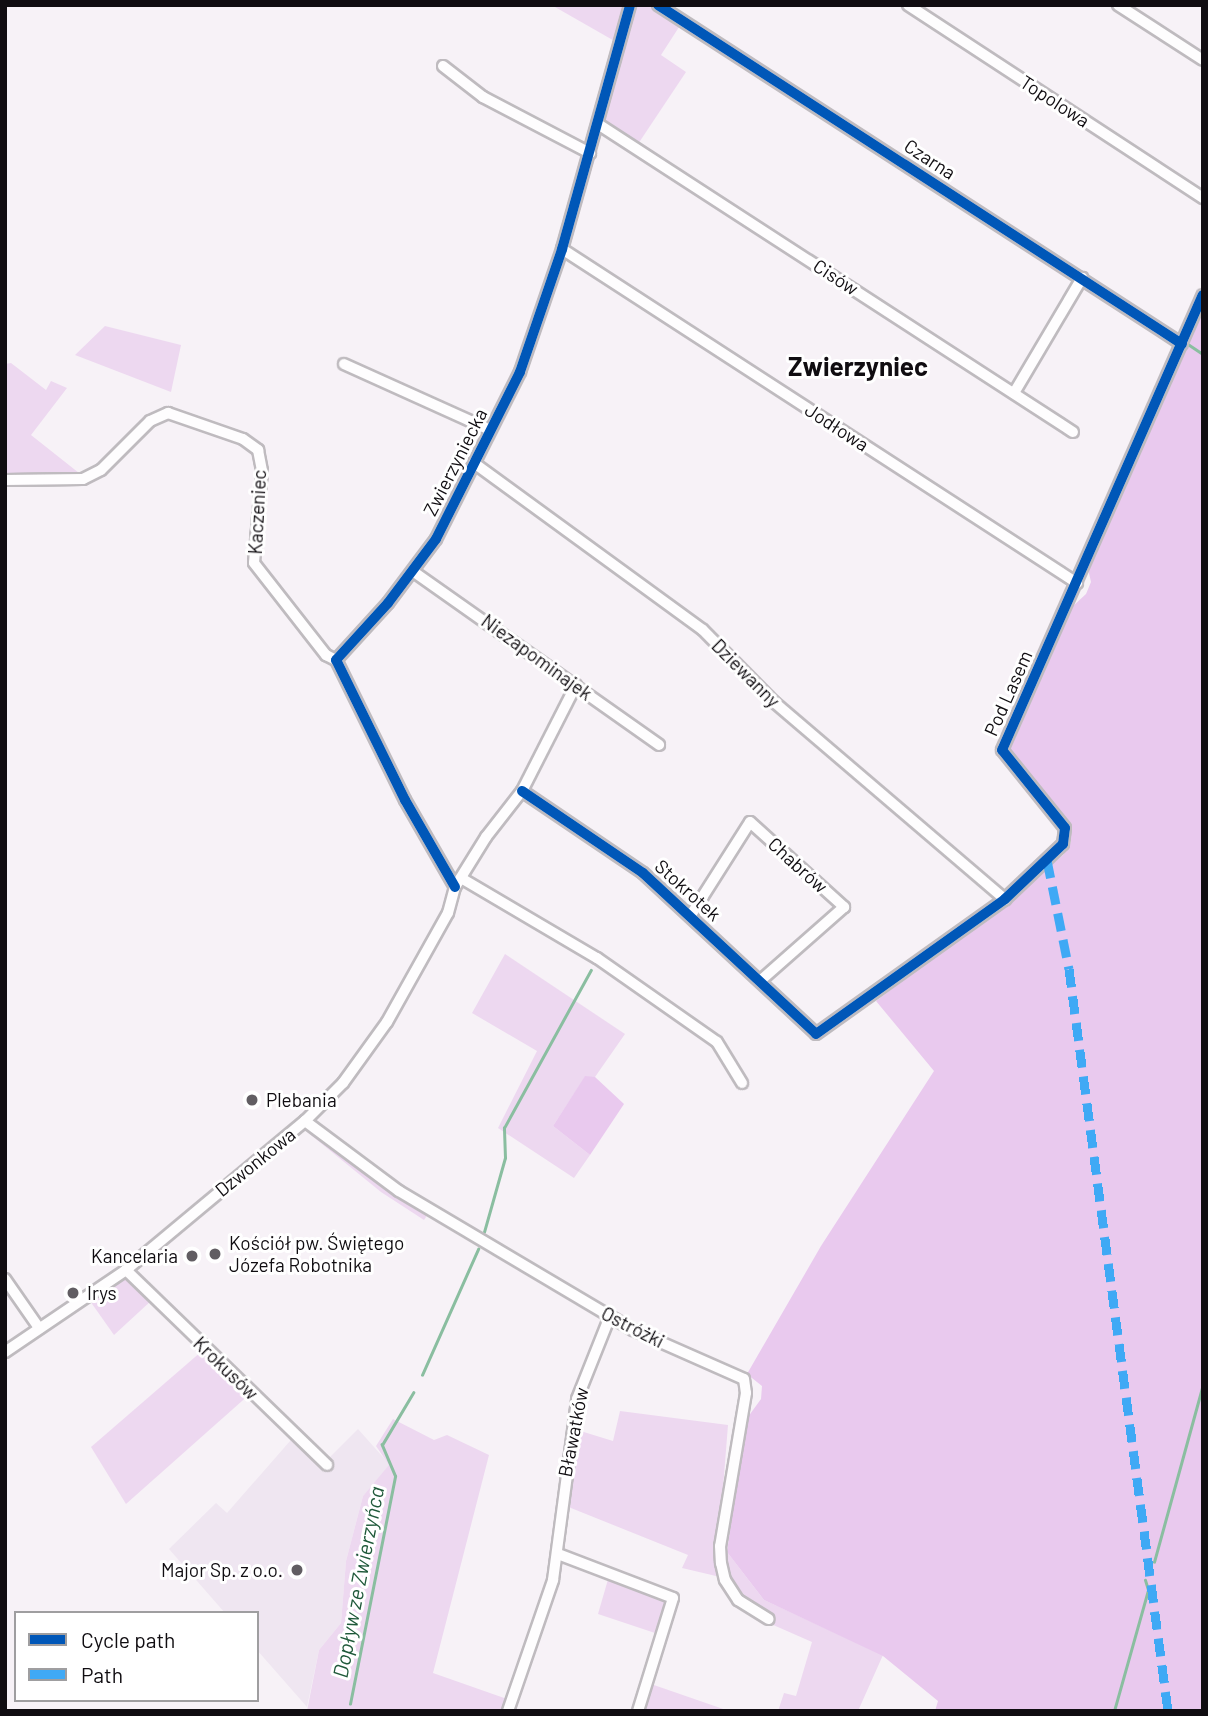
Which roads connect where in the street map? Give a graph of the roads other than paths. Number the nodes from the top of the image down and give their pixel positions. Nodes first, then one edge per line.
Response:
1 (631, 5) edge
2 (658, 5) edge
3 (908, 5) edge
4 (1118, 5) edge
5 (1203, 60) edge
6 (443, 66) dead end
7 (598, 124) junction
8 (590, 153) junction
9 (1203, 198) edge
10 (562, 249) junction
11 (1082, 278) junction
12 (1203, 295) edge
13 (1182, 344) junction
14 (344, 364) dead end
15 (1014, 393) junction
16 (490, 430) junction
17 (1073, 432) dead end
18 (474, 463) junction
19 (5, 480) edge
20 (414, 572) junction
21 (1077, 583) junction
22 (335, 660) junction
23 (576, 685) junction
24 (659, 745) dead end
25 (522, 791) junction
26 (458, 883) junction
27 (1005, 900) junction
28 (691, 915) junction
29 (761, 981) junction
30 (816, 1034) joint
31 (742, 1083) dead end
32 (305, 1121) junction
33 (126, 1270) junction
34 (5, 1279) edge
35 (610, 1316) junction
36 (39, 1328) junction
37 (5, 1352) edge
38 (327, 1465) dead end
39 (558, 1554) junction
40 (768, 1619) dead end
41 (508, 1711) edge
42 (638, 1711) edge

1 - 7 street, Zwierzyniecka
2 - 11 street, Czarna
3 - 9 street, Topolowa
4 - 5 street
6 - 8 street
7 - 8 street, Zwierzyniecka
7 - 15 street, Cisów
8 - 10 street, Zwierzyniecka
10 - 16 street, Zwierzyniecka
10 - 21 street, Jodłowa
11 - 13 street, Czarna
11 - 15 street
12 - 13 street, Pod Lasem
13 - 21 street, Pod Lasem
14 - 16 street, Zwierzyniecka
15 - 17 street, Cisów
16 - 18 street, Zwierzyniecka
18 - 20 street, Zwierzyniecka
18 - 27 street, Dziewanny
19 - 22 street, Kaczeniec
20 - 22 street, Zwierzyniecka
20 - 23 street, Niezapominajek
21 - 27 street, Pod Lasem
22 - 26 street
23 - 24 street, Niezapominajek
23 - 25 street, Dzwonkowa
25 - 26 street, Dzwonkowa
25 - 28 street, Stokrotek
26 - 31 street
26 - 32 street, Dzwonkowa
27 - 30 street, Pod Lasem
28 - 29 street, Stokrotek
28 - 29 street, Chabrów
29 - 30 street, Stokrotek
32 - 33 street, Dzwonkowa
32 - 35 street, Ostróżki
33 - 36 street, Dzwonkowa
33 - 38 street, Krokusów
34 - 36 street
35 - 39 street, Bławatków
35 - 40 street, Ostróżki
36 - 37 street, Dzwonkowa
39 - 41 street, Bławatków
39 - 42 street

